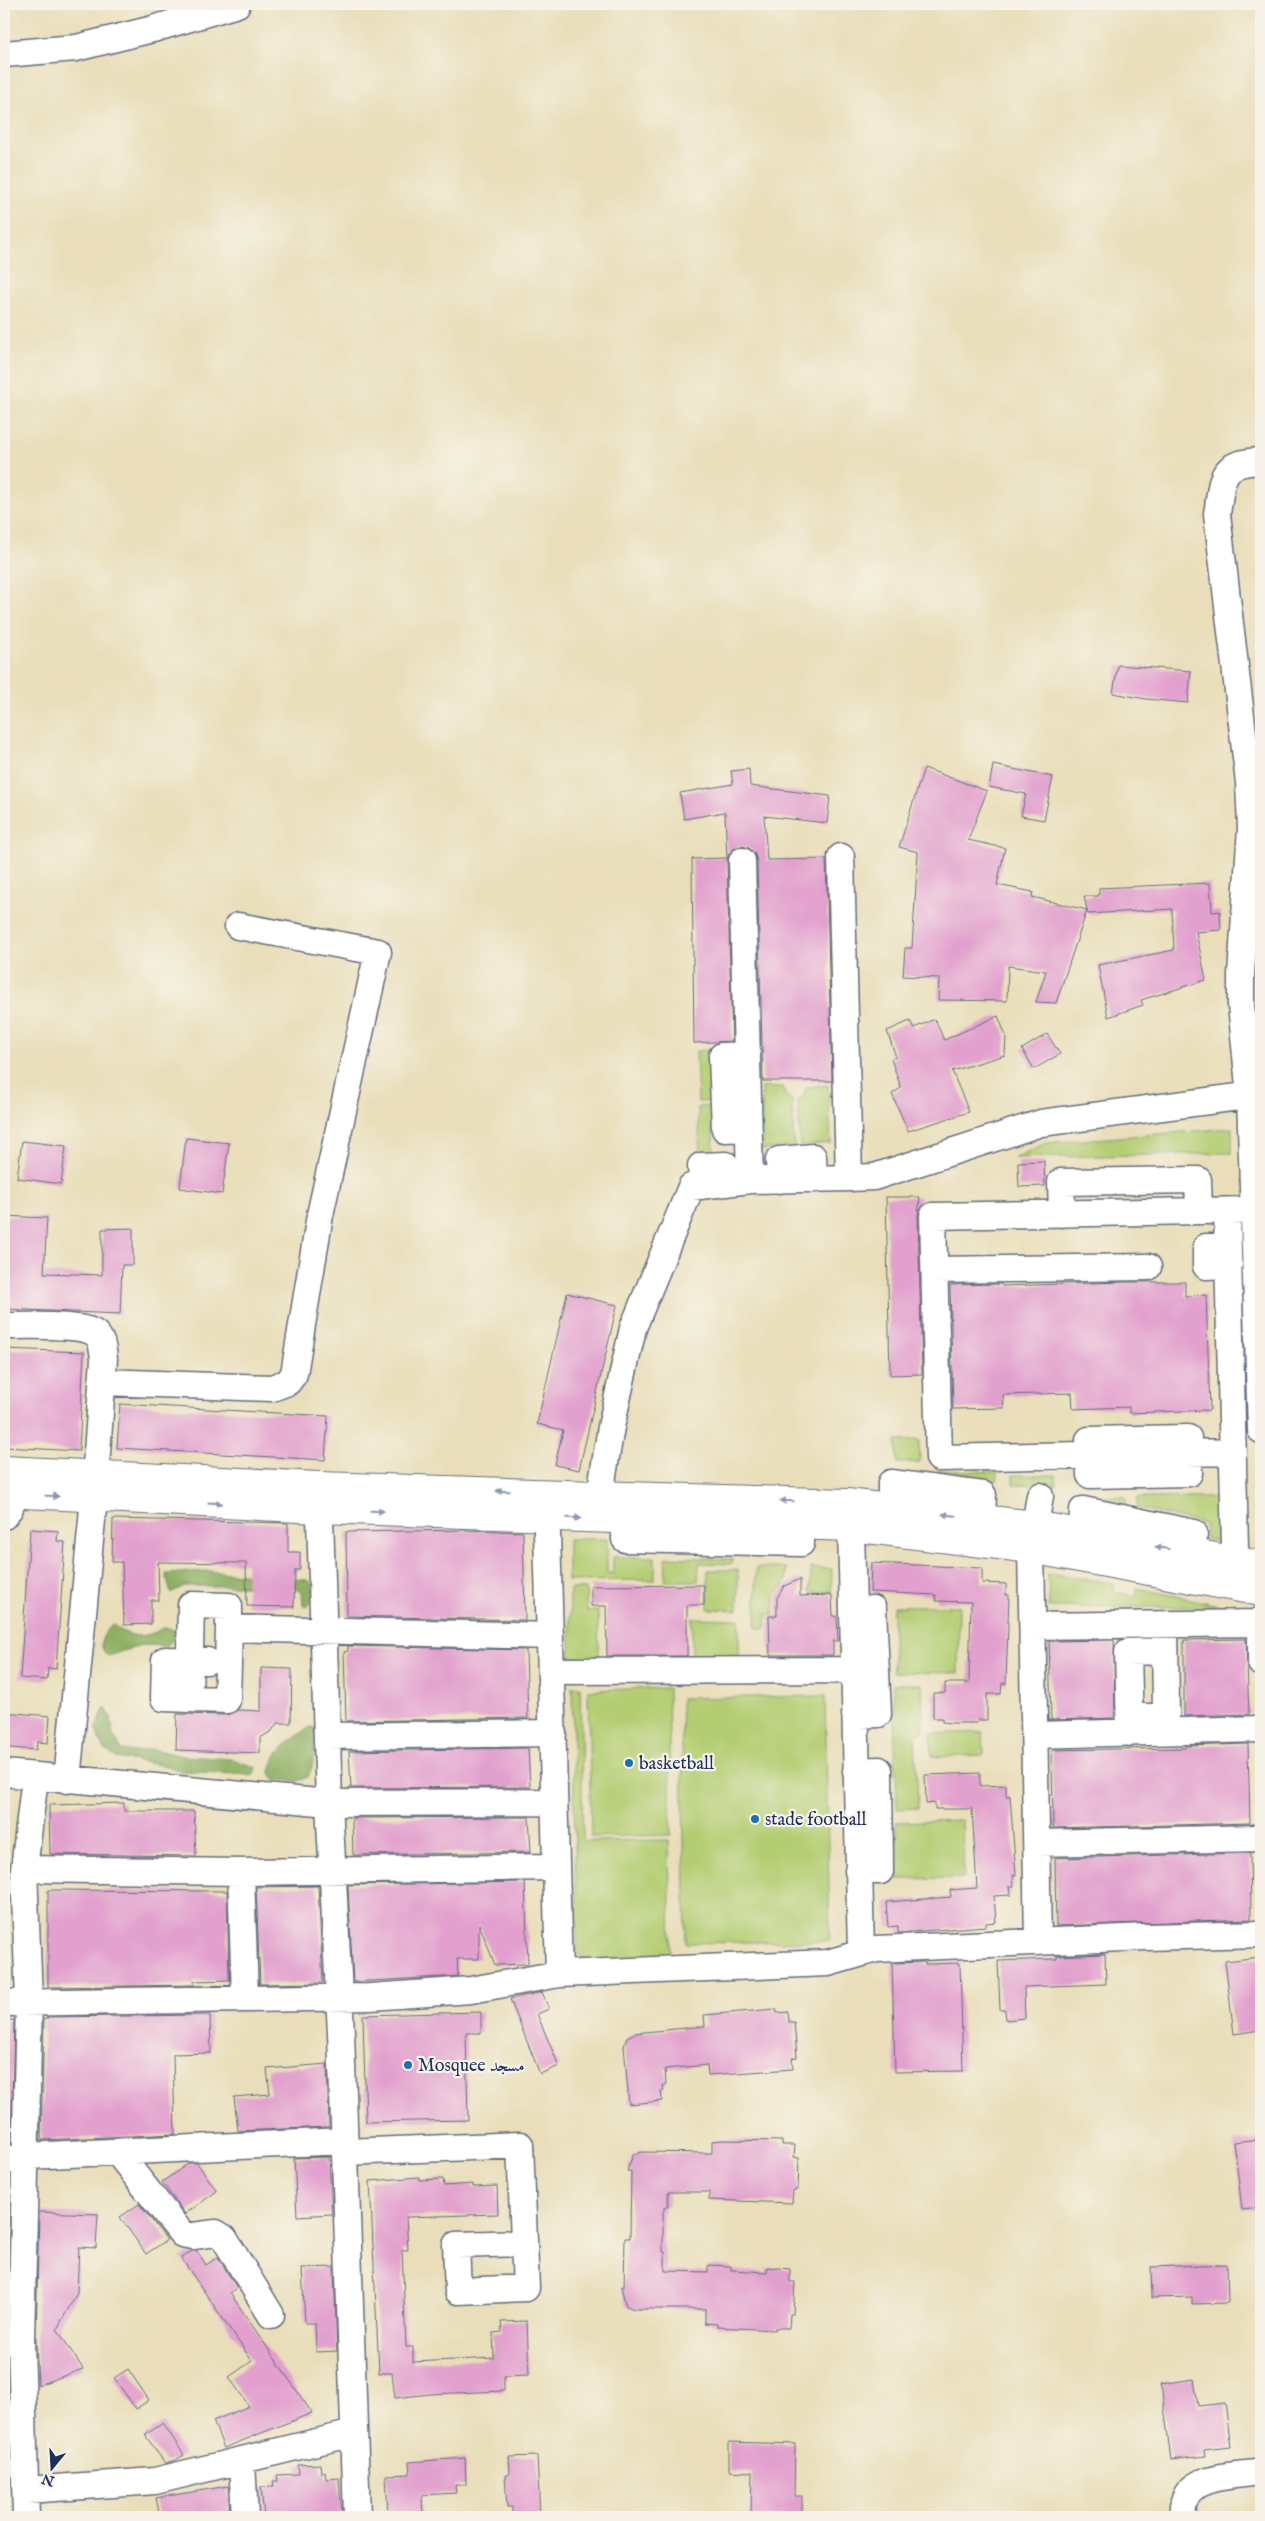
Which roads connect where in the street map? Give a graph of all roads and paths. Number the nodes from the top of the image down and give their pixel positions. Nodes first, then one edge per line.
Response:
1 (237, 4) edge
2 (4, 54) edge
3 (1261, 461) edge
4 (841, 857) dead end
5 (742, 861) dead end
6 (238, 926) dead end
7 (1256, 1095) edge
8 (850, 1178) junction
9 (726, 1183) junction
10 (1227, 1210) junction
11 (1254, 1210) junction
12 (1199, 1211) junction
13 (1155, 1212) junction
14 (1062, 1214) junction
15 (995, 1215) junction
16 (1148, 1268) dead end
17 (935, 1270) junction
18 (4, 1326) edge
19 (102, 1382) junction
20 (1261, 1430) edge
21 (1233, 1452) junction
22 (1189, 1453) junction
23 (1090, 1455) junction
24 (94, 1486) junction
25 (5, 1493) edge
26 (600, 1494) junction
27 (1040, 1496) dead end
28 (319, 1497) junction
29 (547, 1504) junction
30 (849, 1515) junction
31 (1033, 1537) junction
32 (1235, 1547) dead end
33 (1261, 1565) edge
34 (1261, 1592) edge
35 (1261, 1622) edge
36 (1165, 1625) junction
37 (1034, 1626) junction
38 (229, 1628) junction
39 (325, 1631) junction
40 (550, 1636) junction
41 (1165, 1652) junction
42 (190, 1661) junction
43 (228, 1662) junction
44 (1261, 1663) edge
45 (552, 1671) junction
46 (865, 1671) junction
47 (1129, 1725) junction
48 (1261, 1729) edge
49 (553, 1733) junction
50 (1034, 1735) junction
51 (327, 1736) junction
52 (4, 1774) edge
53 (35, 1777) junction
54 (67, 1780) junction
55 (554, 1802) junction
56 (329, 1803) junction
57 (1261, 1838) edge
58 (1037, 1843) junction
59 (556, 1867) junction
60 (24, 1869) junction
61 (333, 1870) junction
62 (241, 1872) junction
63 (1261, 1934) edge
64 (1038, 1942) junction
65 (861, 1952) junction
66 (559, 1974) junction
67 (339, 1996) junction
68 (245, 1998) junction
69 (16, 2002) edge
70 (345, 2146) junction
71 (117, 2152) junction
72 (15, 2158) edge
73 (524, 2243) dead end
74 (271, 2315) dead end
75 (354, 2434) junction
76 (242, 2462) junction
77 (15, 2464) edge
78 (1261, 2472) edge
79 (27, 2490) junction
80 (26, 2517) edge
81 (246, 2517) edge
82 (357, 2517) edge
83 (1183, 2517) edge

1 - 2 street
3 - 7 street
4 - 8 street
5 - 9 street
6 - 19 street
7 - 8 street
7 - 11 street
8 - 9 street
9 - 26 street
10 - 11 street
10 - 12 street
10 - 21 street
11 - 20 street
12 - 13 street
12 - 14 street
13 - 14 street
13 - 15 street
14 - 15 street
15 - 17 street
16 - 17 street
17 - 23 street
18 - 19 street
19 - 24 street
21 - 22 street
21 - 32 street
22 - 23 street
22 - 23 street
24 - 25 street
24 - 28 street
24 - 54 street
26 - 29 street
30 -> 26 street
27 - 31 street
28 - 29 street
28 - 39 street
29 -> 30 street
29 - 40 street
30 - 31 street
30 - 31 street
30 - 46 street
31 - 33 street
31 - 34 street
31 - 37 street
35 - 36 street
35 - 44 street
36 - 37 street
36 - 41 street
37 - 50 street
38 - 39 street
38 - 42 street
38 - 43 street
39 - 40 street
39 - 51 street
40 - 45 street
41 - 47 street
41 - 47 street
42 - 43 street
42 - 43 street
45 - 46 street
45 - 49 street
46 - 65 street
47 - 48 street
47 - 50 street
49 - 51 street
49 - 55 street
50 - 58 street
51 - 56 street
52 - 53 street
53 - 54 street
53 - 60 street
54 - 56 street
55 - 56 street
55 - 59 street
56 - 61 street
57 - 58 street
58 - 64 street
59 - 61 street
59 - 66 street
60 - 62 street
60 - 69 street
61 - 62 street
61 - 67 street
62 - 68 street
63 - 64 street
64 - 65 street
65 - 66 street
66 - 67 street
67 - 68 street
67 - 70 street
68 - 69 street
69 - 72 street
70 - 71 street
70 - 73 street
70 - 75 street
71 - 72 street
71 - 74 street
72 - 77 street
75 - 76 street
75 - 82 street
76 - 79 street
76 - 81 street
77 - 79 street
78 - 83 street
79 - 80 street

